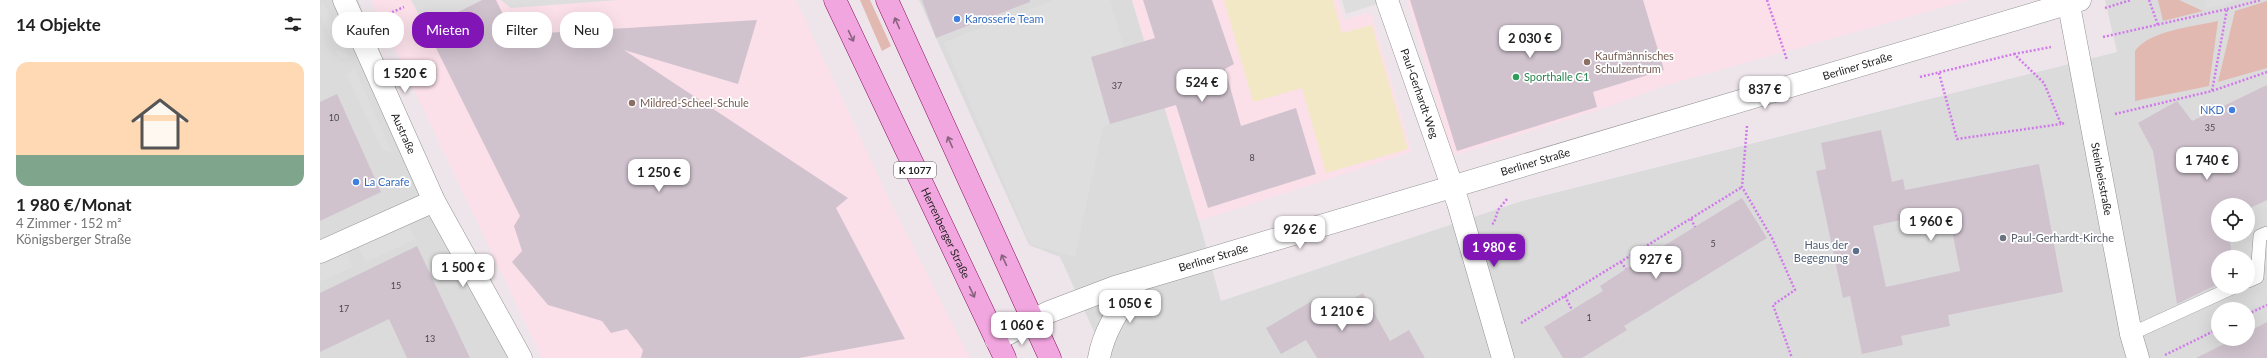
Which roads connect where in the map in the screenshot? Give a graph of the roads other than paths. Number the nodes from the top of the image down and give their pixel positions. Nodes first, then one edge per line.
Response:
1 (344, 0) edge
2 (835, 0) edge
3 (887, 0) edge
4 (1387, 0) edge
5 (2073, 1) edge
6 (1453, 187) junction
7 (434, 201) junction
8 (2267, 233) edge
9 (320, 252) edge
10 (2255, 278) edge
11 (1138, 281) junction
12 (2219, 294) edge
13 (1032, 321) junction
14 (2131, 334) junction
15 (1000, 349) edge
16 (521, 358) edge
17 (1050, 358) edge
18 (1098, 358) edge
19 (1503, 358) edge
20 (2138, 358) edge

1 - 7 street, Austraße
2 -> 15 main road, Herrenberger Straße / K 1077
13 -> 3 main road
4 - 6 street, Paul-Gerhardt-Weg
5 - 6 street, Berliner Straße
5 - 14 street, Steinbeisstraße
6 - 11 street, Berliner Straße
6 - 19 street, Paul-Gerhardt-Weg
7 - 9 street
7 - 16 street, Austraße
8 - 10 lane
11 - 13 street, Berliner Straße
11 - 18 street
12 - 14 lane
13 - 15 street, Berliner Straße
13 - 17 main road
14 - 20 street, Steinbeisstraße

